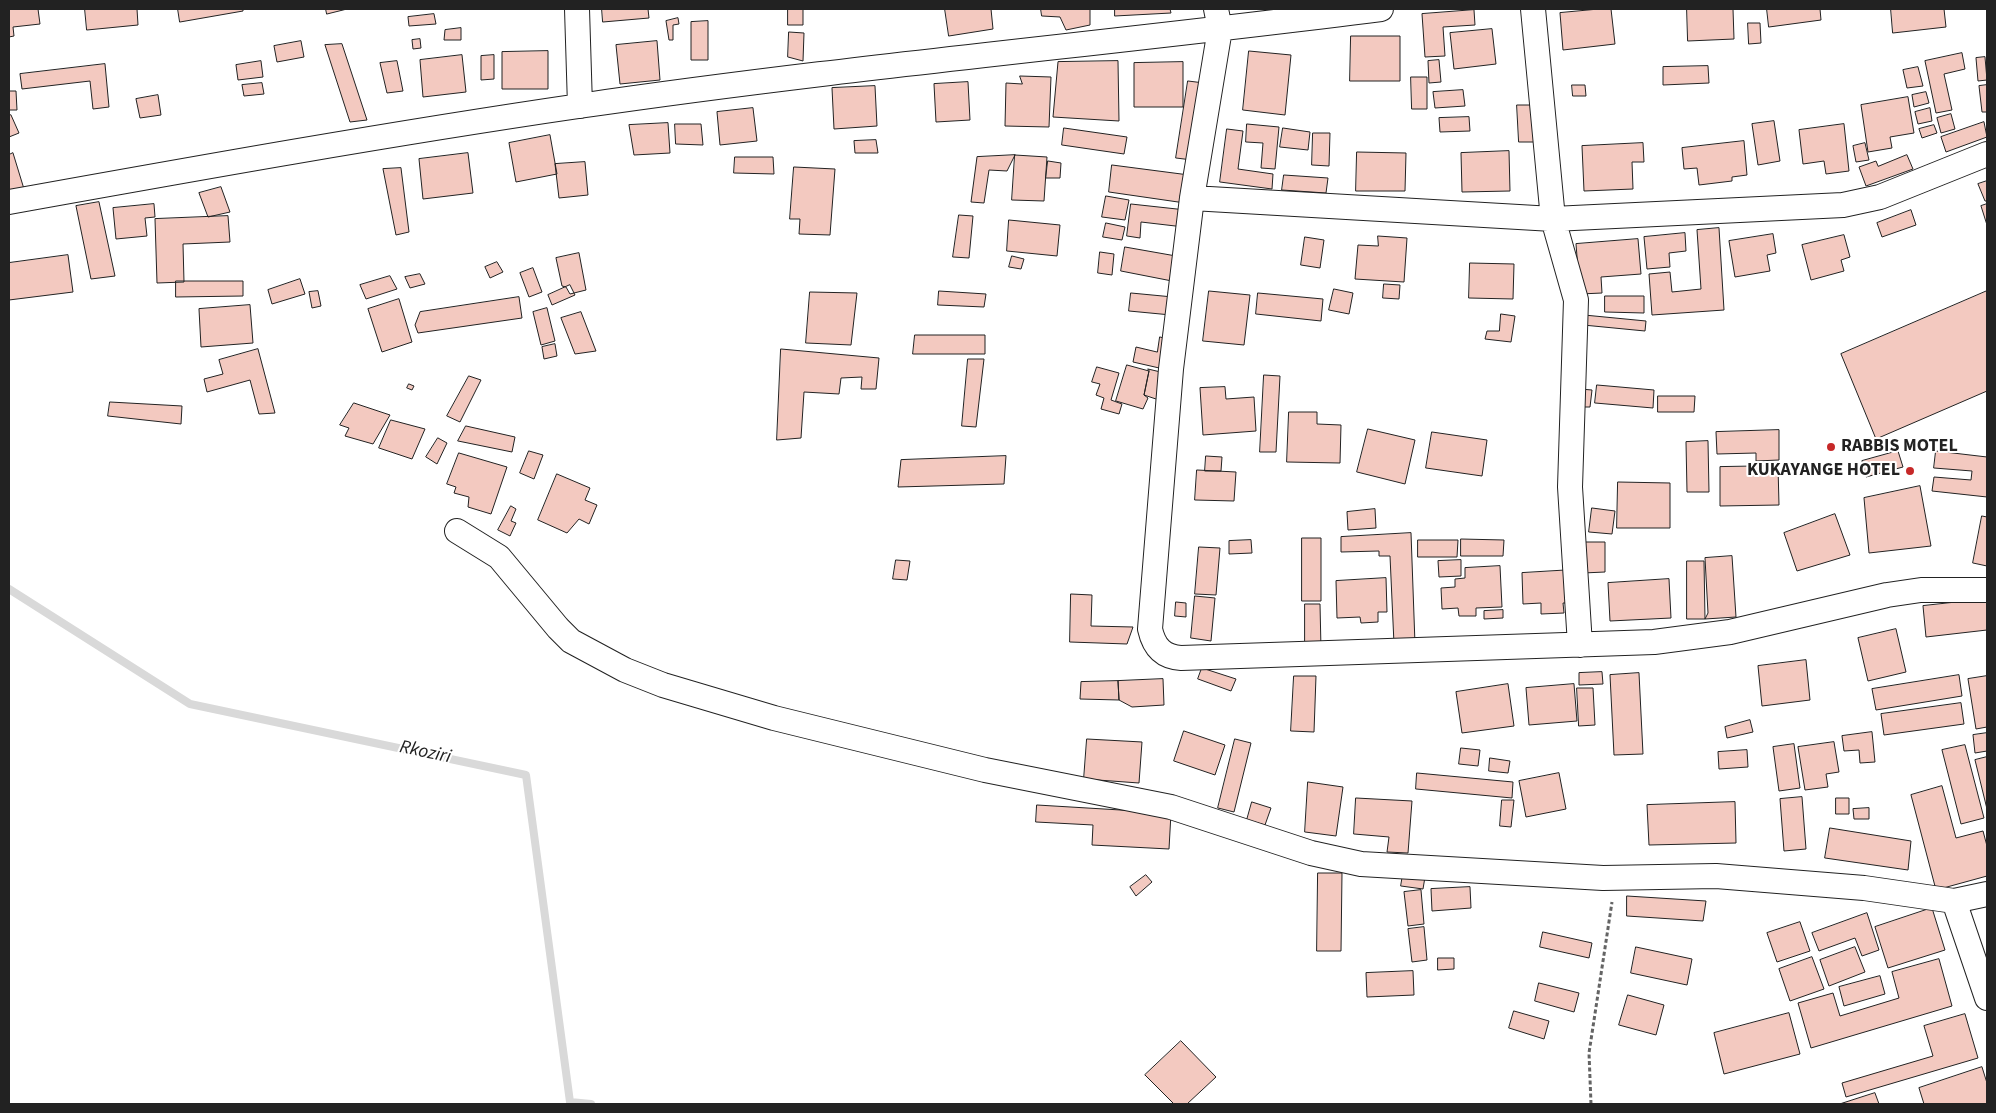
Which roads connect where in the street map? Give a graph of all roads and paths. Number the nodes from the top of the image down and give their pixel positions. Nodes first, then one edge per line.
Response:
1 (577, 9) edge
2 (1381, 9) edge
3 (1534, 9) edge
4 (1218, 19) edge
5 (580, 106) junction
6 (1987, 154) edge
7 (1192, 198) junction
8 (9, 202) edge
9 (1552, 219) junction
10 (457, 531) dead end
11 (1987, 590) edge
12 (1580, 645) junction
13 (1615, 878) junction
14 (1987, 894) edge
15 (1954, 901) junction
16 (1987, 998) edge
17 (1592, 1104) edge

1 - 5 street
2 - 4 street
3 - 9 street
4 - 5 street
4 - 7 street
5 - 8 street
6 - 9 street
7 - 9 street
7 - 12 street
9 - 12 street
10 - 13 street
11 - 12 street
13 - 15 street
13 - 17 path
14 - 15 street
15 - 16 street

